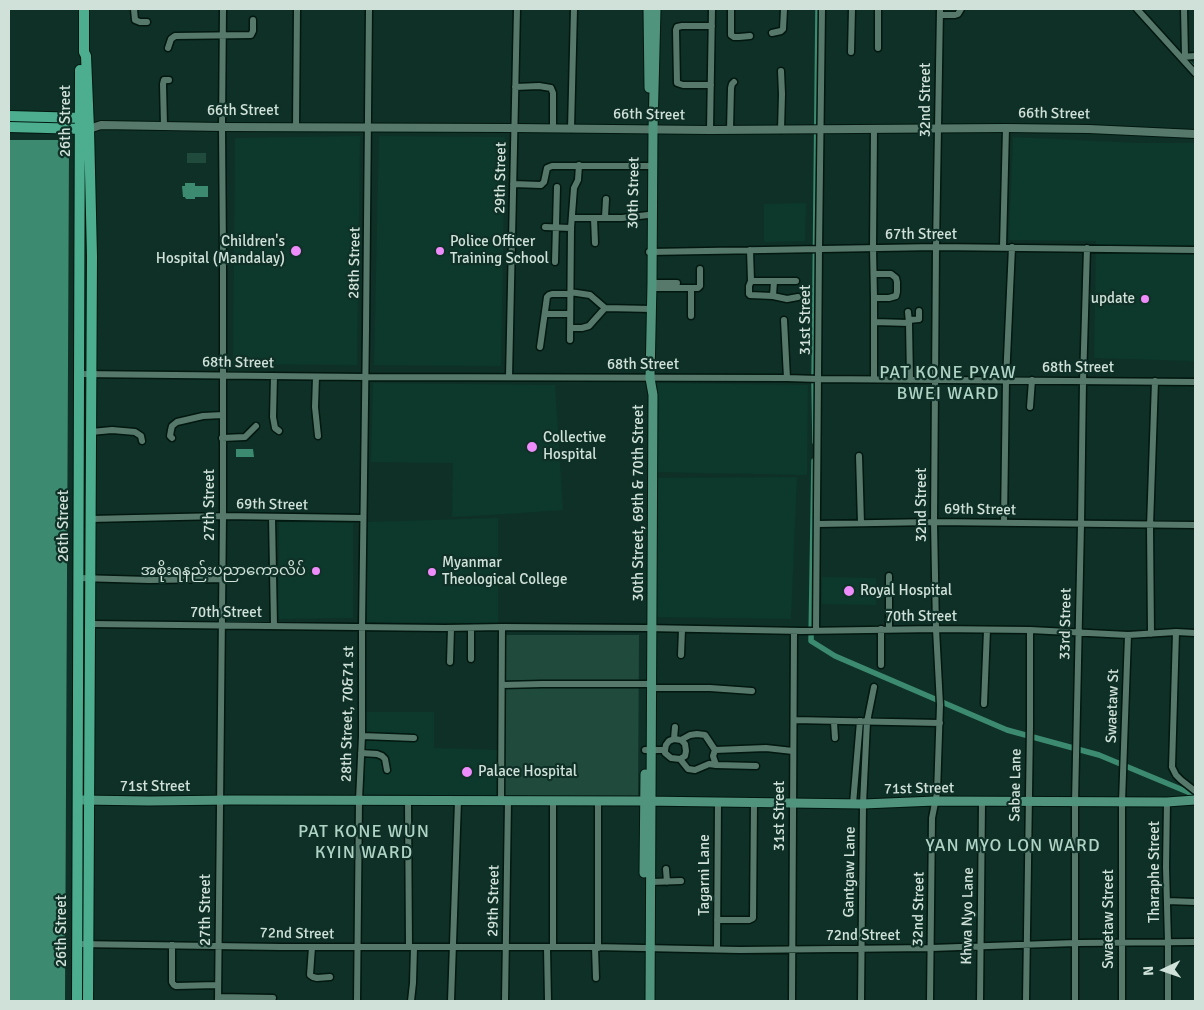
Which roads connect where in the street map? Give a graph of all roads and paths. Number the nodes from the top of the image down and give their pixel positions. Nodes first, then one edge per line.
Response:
1 (84, 9) edge
2 (134, 9) edge
3 (223, 9) edge
4 (297, 9) edge
5 (369, 9) edge
6 (517, 9) edge
7 (574, 9) edge
8 (648, 9) edge
9 (656, 9) edge
10 (712, 9) edge
11 (731, 9) edge
12 (784, 9) edge
13 (822, 9) edge
14 (852, 9) edge
15 (878, 9) edge
16 (961, 9) edge
17 (1137, 9) edge
18 (1184, 9) edge
19 (940, 12) edge
20 (253, 20) dead end
21 (147, 22) dead end
22 (712, 26) junction
23 (772, 32) dead end
24 (223, 36) junction
25 (750, 36) dead end
26 (168, 48) dead end
27 (878, 48) dead end
28 (851, 52) dead end
29 (652, 53) junction
30 (1195, 56) edge
31 (1183, 57) junction
32 (781, 71) dead end
33 (1195, 73) edge
34 (169, 80) dead end
35 (734, 82) dead end
36 (711, 85) junction
37 (515, 87) junction
38 (9, 116) edge
39 (85, 123) junction
40 (164, 126) junction
41 (9, 127) edge
42 (222, 127) junction
43 (296, 127) junction
44 (369, 127) junction
45 (514, 128) junction
46 (553, 128) junction
47 (939, 128) junction
48 (1006, 128) junction
49 (571, 129) junction
50 (651, 130) junction
51 (710, 130) junction
52 (730, 130) junction
53 (781, 130) junction
54 (815, 130) junction
55 (874, 130) junction
56 (1195, 134) edge
57 (578, 165) junction
58 (648, 166) junction
59 (513, 184) junction
60 (557, 188) dead end
61 (606, 199) dead end
62 (648, 216) junction
63 (605, 217) junction
64 (572, 218) junction
65 (594, 218) junction
66 (545, 227) dead end
67 (555, 228) junction
68 (571, 228) junction
69 (594, 243) dead end
70 (936, 247) junction
71 (1012, 247) junction
72 (873, 248) junction
73 (1003, 248) junction
74 (1087, 248) junction
75 (818, 249) junction
76 (750, 250) junction
77 (1195, 250) edge
78 (650, 252) junction
79 (555, 262) dead end
80 (700, 269) dead end
81 (874, 274) junction
82 (751, 281) junction
83 (774, 281) junction
84 (796, 281) dead end
85 (677, 283) dead end
86 (652, 286) junction
87 (691, 289) junction
88 (570, 293) junction
89 (773, 296) junction
90 (798, 297) dead end
91 (874, 298) junction
92 (605, 308) junction
93 (650, 309) junction
94 (919, 311) dead end
95 (908, 312) dead end
96 (545, 314) junction
97 (570, 314) junction
98 (691, 316) dead end
99 (784, 320) dead end
100 (874, 322) junction
101 (909, 322) junction
102 (570, 328) junction
103 (570, 340) dead end
104 (540, 346) dead end
105 (79, 374) junction
106 (91, 374) junction
107 (222, 375) junction
108 (274, 376) junction
109 (316, 377) junction
110 (365, 377) junction
111 (509, 377) junction
112 (649, 378) junction
113 (787, 378) junction
114 (817, 379) junction
115 (874, 379) junction
116 (910, 380) junction
117 (936, 380) junction
118 (1006, 380) junction
119 (1032, 380) junction
120 (1083, 381) junction
121 (1155, 381) junction
122 (1195, 382) edge
123 (1030, 407) dead end
124 (222, 415) junction
125 (256, 426) dead end
126 (278, 431) dead end
127 (91, 432) junction
128 (318, 436) dead end
129 (172, 438) dead end
130 (222, 438) junction
131 (142, 441) dead end
132 (859, 456) dead end
133 (223, 516) junction
134 (272, 517) junction
135 (363, 518) junction
136 (90, 519) junction
137 (934, 522) junction
138 (1004, 522) junction
139 (861, 523) junction
140 (818, 524) junction
141 (1081, 524) junction
142 (1195, 525) edge
143 (1150, 526) junction
144 (890, 576) dead end
145 (79, 578) junction
146 (90, 579) junction
147 (222, 579) junction
148 (90, 624) junction
149 (221, 626) junction
150 (274, 626) junction
151 (362, 627) junction
152 (502, 627) junction
153 (452, 628) junction
154 (471, 628) junction
155 (649, 628) junction
156 (936, 628) junction
157 (682, 629) junction
158 (881, 629) junction
159 (889, 629) junction
160 (986, 630) junction
161 (1030, 630) junction
162 (794, 631) junction
163 (814, 631) junction
164 (1079, 632) junction
165 (1176, 632) junction
166 (1195, 633) edge
167 (1151, 634) junction
168 (1128, 635) junction
169 (681, 655) dead end
170 (471, 659) dead end
171 (450, 662) dead end
172 (881, 665) dead end
173 (502, 685) junction
174 (649, 685) junction
175 (874, 687) dead end
176 (752, 691) dead end
177 (984, 704) dead end
178 (794, 720) junction
179 (860, 721) junction
180 (834, 722) junction
181 (867, 722) junction
182 (940, 723) junction
183 (675, 727) dead end
184 (362, 736) junction
185 (414, 738) dead end
186 (835, 738) dead end
187 (674, 739) junction
188 (681, 740) junction
189 (664, 750) junction
190 (715, 750) junction
191 (648, 751) junction
192 (793, 751) junction
193 (361, 753) junction
194 (680, 759) junction
195 (716, 765) junction
196 (756, 766) dead end
197 (387, 770) dead end
198 (1122, 777) joint
199 (1195, 791) edge
200 (77, 800) junction
201 (89, 800) junction
202 (220, 800) junction
203 (359, 800) junction
204 (1195, 800) edge
205 (408, 801) junction
206 (458, 801) junction
207 (504, 801) junction
208 (553, 801) junction
209 (598, 801) junction
210 (648, 801) junction
211 (718, 802) junction
212 (754, 802) junction
213 (935, 802) junction
214 (982, 802) junction
215 (1028, 802) junction
216 (1075, 802) junction
217 (1122, 802) junction
218 (1168, 802) junction
219 (793, 804) junction
220 (853, 804) junction
221 (863, 804) junction
222 (666, 869) dead end
223 (682, 881) dead end
224 (650, 882) junction
225 (666, 882) junction
226 (1167, 901) junction
227 (1195, 902) edge
228 (717, 920) junction
229 (1076, 942) junction
230 (1122, 942) junction
231 (1168, 942) junction
232 (1195, 942) edge
233 (77, 944) junction
234 (88, 944) junction
235 (1026, 944) junction
236 (172, 945) junction
237 (219, 945) junction
238 (980, 946) junction
239 (312, 947) junction
240 (357, 947) junction
241 (411, 947) junction
242 (453, 947) junction
243 (506, 948) junction
244 (550, 948) junction
245 (597, 948) junction
246 (647, 948) junction
247 (862, 948) junction
248 (931, 948) junction
249 (717, 949) junction
250 (792, 949) junction
251 (330, 977) dead end
252 (596, 978) dead end
253 (218, 985) junction
254 (273, 998) dead end
255 (218, 999) edge
256 (77, 1001) edge
257 (88, 1001) edge
258 (357, 1001) edge
259 (411, 1001) edge
260 (451, 1001) edge
261 (505, 1001) edge
262 (548, 1001) edge
263 (645, 1001) edge
264 (650, 1001) edge
265 (792, 1001) edge
266 (861, 1001) edge
267 (930, 1001) edge
268 (980, 1001) edge
269 (1026, 1001) edge
270 (1075, 1001) edge
271 (1122, 1001) edge
272 (1168, 1001) edge

1 - 39 main road, 26th Street
2 - 21 street
3 - 24 street, 27th Street
4 - 43 street
5 - 44 street, 28th Street
6 - 37 street, 29th Street
7 - 49 street
8 - 29 main road, 30th Street
9 - 29 main road, 30th Street
10 - 22 street
11 - 25 street
12 - 23 street
13 - 54 street, 31st Street
14 - 28 street
15 - 27 street
16 - 19 street
17 - 31 street
18 - 31 street
19 - 47 street, 32nd Street
20 - 24 street
22 - 36 street
22 - 36 street
24 - 26 street
24 - 42 street, 27th Street
29 - 50 main road, 30th Street
30 - 31 street
31 - 33 street
32 - 53 street
34 - 40 street
35 - 52 street
36 - 51 street
37 - 45 street, 29th Street
37 - 46 street
38 - 39 main road, 66th Street
39 - 40 street, 66th Street
39 - 41 main road, 66th Street
39 - 105 main road, 26th Street
39 - 106 main road, 26th Street
40 - 42 street, 66th Street
42 - 43 street, 66th Street
42 - 107 street, 27th Street
43 - 44 street, 66th Street
44 - 45 street, 66th Street
44 - 110 street, 28th Street
45 - 46 street, 66th Street
45 - 59 street, 29th Street
46 - 49 street, 66th Street
47 - 48 street, 66th Street
47 - 55 street, 66th Street
47 - 70 street, 32nd Street
48 - 56 street, 66th Street
48 - 73 street
49 - 50 street, 66th Street
50 - 51 street, 66th Street
50 - 58 main road, 30th Street
50 - 78 main road, 30th Street
51 - 52 street, 66th Street
52 - 53 street, 66th Street
53 - 54 street, 66th Street
54 - 55 street, 66th Street
54 - 75 street, 31st Street
55 - 72 street
57 - 58 street
57 - 59 street
57 - 64 street
58 - 62 main road, 30th Street
59 - 111 street, 29th Street
60 - 67 street
61 - 63 street
62 - 63 street
62 - 78 main road, 30th Street
63 - 65 street
64 - 65 street
64 - 68 street
65 - 69 street
66 - 67 street
67 - 68 street
67 - 79 street
68 - 88 street
70 - 72 street, 67th Street
70 - 73 street, 67th Street
70 - 117 street, 32nd Street
71 - 73 street, 67th Street
71 - 74 street, 67th Street
71 - 118 street
72 - 75 street, 67th Street
72 - 81 street
74 - 77 street, 67th Street
74 - 120 street, 33rd Street
75 - 76 street, 67th Street
75 - 114 street, 31st Street
76 - 78 street, 67th Street
76 - 82 street
78 - 86 main road, 30th Street
78 - 93 main road, 30th Street
80 - 87 street
81 - 91 street
81 - 91 street
82 - 83 street
82 - 89 street
83 - 84 street
83 - 89 street
85 - 86 street
86 - 87 street
86 - 93 main road, 30th Street
87 - 98 street
88 - 92 street
88 - 96 street
88 - 97 street
89 - 90 street
91 - 100 street
92 - 93 street
92 - 102 street
93 - 112 main road, 30th Street
94 - 101 street
95 - 101 street
96 - 97 street
96 - 104 street
97 - 102 street
99 - 113 street
100 - 101 street
100 - 115 street
101 - 116 street
102 - 103 street
105 - 106 street, 68th Street
105 - 145 main road, 26th Street
106 - 107 street, 68th Street
106 - 127 main road, 26th Street
107 - 108 street, 68th Street
107 - 124 street, 27th Street
108 - 109 street, 68th Street
108 - 126 street
109 - 110 street, 68th Street
109 - 128 street
110 - 111 street, 68th Street
110 - 135 street, 28th Street
111 - 112 street, 68th Street
112 - 113 street, 68th Street
112 - 155 main road, 30th Street, 69th & 70th Street
113 - 114 street, 68th Street
114 - 115 street, 68th Street
114 - 140 street, 31st Street
115 - 116 street, 68th Street
116 - 117 street, 68th Street
117 - 118 street, 68th Street
117 - 137 street, 32nd Street
118 - 119 street, 68th Street
118 - 138 street
119 - 120 street, 68th Street
119 - 123 street
120 - 121 street, 68th Street
120 - 141 street, 33rd Street
121 - 122 street, 68th Street
121 - 143 street
124 - 129 street
124 - 130 street, 27th Street
125 - 130 street
127 - 131 street
127 - 136 main road, 26th Street
130 - 133 street, 27th Street
132 - 139 street
133 - 134 street, 69th Street
133 - 136 street, 69th Street
133 - 147 street, 27th Street
134 - 135 street, 69th Street
134 - 150 street
135 - 151 street, 28th Street, 70&71 st
136 - 146 main road, 26th Street
137 - 138 street, 69th Street
137 - 139 street, 69th Street
137 - 156 street, 32nd Street
138 - 141 street, 69th Street
139 - 140 street, 69th Street
140 - 163 street, 31st Street
141 - 143 street, 69th Street
141 - 164 street, 33rd Street
142 - 143 street, 69th Street
143 - 167 street
144 - 159 street
145 - 146 street
145 - 200 main road, 26th Street
146 - 147 street
146 - 148 main road, 26th Street
147 - 149 street, 27th Street
148 - 149 street, 70th Street
148 - 201 main road, 26th Street
149 - 150 street, 70th Street
149 - 202 street, 27th Street
150 - 151 street, 70th Street
151 - 153 street, 70th Street
151 - 184 street, 28th Street, 70&71 st
152 - 154 street, 70th Street
152 - 155 street, 70th Street
152 - 173 street, 29th Street
153 - 154 street, 70th Street
153 - 171 street
154 - 170 street
155 - 157 street, 70th Street
155 - 174 main road, 30th Street, 69th & 70th Street
156 - 159 street, 70th Street
156 - 160 street, 70th Street
156 - 182 street, 32nd Street
157 - 162 street, 70th Street
157 - 169 street
158 - 159 street, 70th Street
158 - 163 street, 70th Street
158 - 172 street
160 - 161 street, 70th Street
160 - 177 street
161 - 164 street, 70th Street
161 - 215 street, Sabae Lane
162 - 163 street, 70th Street
162 - 178 street, 31st Street
164 - 168 street, 70th Street
164 - 216 street, 33rd Street
165 - 166 street, 70th Street
165 - 167 street, 70th Street
165 - 199 street
167 - 168 street, 70th Street
168 - 198 street, Swaetaw St
173 - 174 street
173 - 207 street, 29th Street
174 - 176 street
174 - 191 main road, 30th Street, 69th & 70th Street
175 - 181 street, Gantgaw Lane
178 - 180 street
178 - 192 street, 31st Street
179 - 180 street
179 - 181 street
179 - 220 street
180 - 186 street
181 - 182 street
181 - 221 street, Gantgaw Lane
182 - 213 street, 32nd Street
183 - 187 street
184 - 185 street
184 - 193 street, 28th Street, 70&71 st
187 - 188 street
187 - 189 street
188 - 190 street
188 - 194 street
189 - 191 street
189 - 194 street
190 - 192 street
190 - 195 street
191 - 210 main road, 30th Street, 69th & 70th Street
192 - 219 street, 31st Street
193 - 197 street
193 - 203 street, 28th Street, 70&71 st
194 - 195 street
195 - 196 street
198 - 217 street, Swaetaw Street
200 - 201 main road, 71st Street
200 - 233 main road, 26th Street
201 - 202 main road, 71st Street
201 - 234 main road, 26th Street
202 - 203 main road, 71st Street
202 - 237 street, 27th Street
203 - 205 main road, 71st Street
203 - 240 street, 28th Street, 70&71 st
204 - 218 main road, 71st Street
205 - 206 main road, 71st Street
205 - 241 street
206 - 207 main road, 71st Street
206 - 242 street
207 - 208 main road, 71st Street
207 - 243 street, 29th Street
208 - 209 main road, 71st Street
208 - 244 street
209 - 210 main road, 71st Street
209 - 245 street
210 - 211 main road, 71st Street
210 - 224 main road
210 - 246 main road
211 - 212 main road, 71st Street
211 - 228 street, Tagarni Lane
212 - 219 main road, 71st Street
212 - 228 street
213 - 214 main road, 71st Street
213 - 221 main road, 71st Street
213 - 248 street, 32nd Street
214 - 215 main road, 71st Street
214 - 238 street, Khwa Nyo Lane
215 - 216 main road, 71st Street
215 - 235 street, Sabae Lane
216 - 217 main road, 71st Street
216 - 229 street, 33rd Street
217 - 218 main road, 71st Street
217 - 230 street, Swaetaw Street
218 - 226 street, Tharaphe Street
219 - 220 main road, 71st Street
219 - 250 street, 31st Street
220 - 221 main road, 71st Street
221 - 247 street, Gantgaw Lane
222 - 225 street
223 - 225 street
224 - 225 street
224 - 246 main road
226 - 227 street
226 - 231 street, Tharaphe Street
228 - 249 street, Tagarni Lane
229 - 230 street, 72nd Street
229 - 235 street, 72nd Street
229 - 270 street, 33rd Street
230 - 231 street, 72nd Street
230 - 271 street, Swaetaw Street
231 - 232 street, 72nd Street
231 - 272 street, Tharaphe Street
233 - 234 street, 72nd Street
233 - 256 main road, 26th Street
234 - 236 street, 72nd Street
234 - 257 main road, 26th Street
235 - 238 street, 72nd Street
235 - 269 street, Sabae Lane
236 - 237 street, 72nd Street
236 - 253 street
237 - 239 street, 72nd Street
237 - 253 street, 27th Street
238 - 248 street, 72nd Street
238 - 268 street, Khwa Nyo Lane
239 - 240 street, 72nd Street
239 - 251 street
240 - 241 street, 72nd Street
240 - 258 street, 28th Street, 70&71 st
241 - 242 street, 72nd Street
241 - 259 street
242 - 243 street, 72nd Street
242 - 260 street
243 - 244 street, 72nd Street
243 - 261 street, 29th Street
244 - 245 street, 72nd Street
244 - 262 street
245 - 246 street, 72nd Street
245 - 252 street
246 - 249 street, 72nd Street
246 - 263 main road
246 - 264 main road
247 - 248 street, 72nd Street
247 - 250 street, 72nd Street
247 - 266 street, Gantgaw Lane
248 - 267 street, 32nd Street
249 - 250 street, 72nd Street
250 - 265 street, 31st Street
253 - 255 street, 27th Street
254 - 255 street

